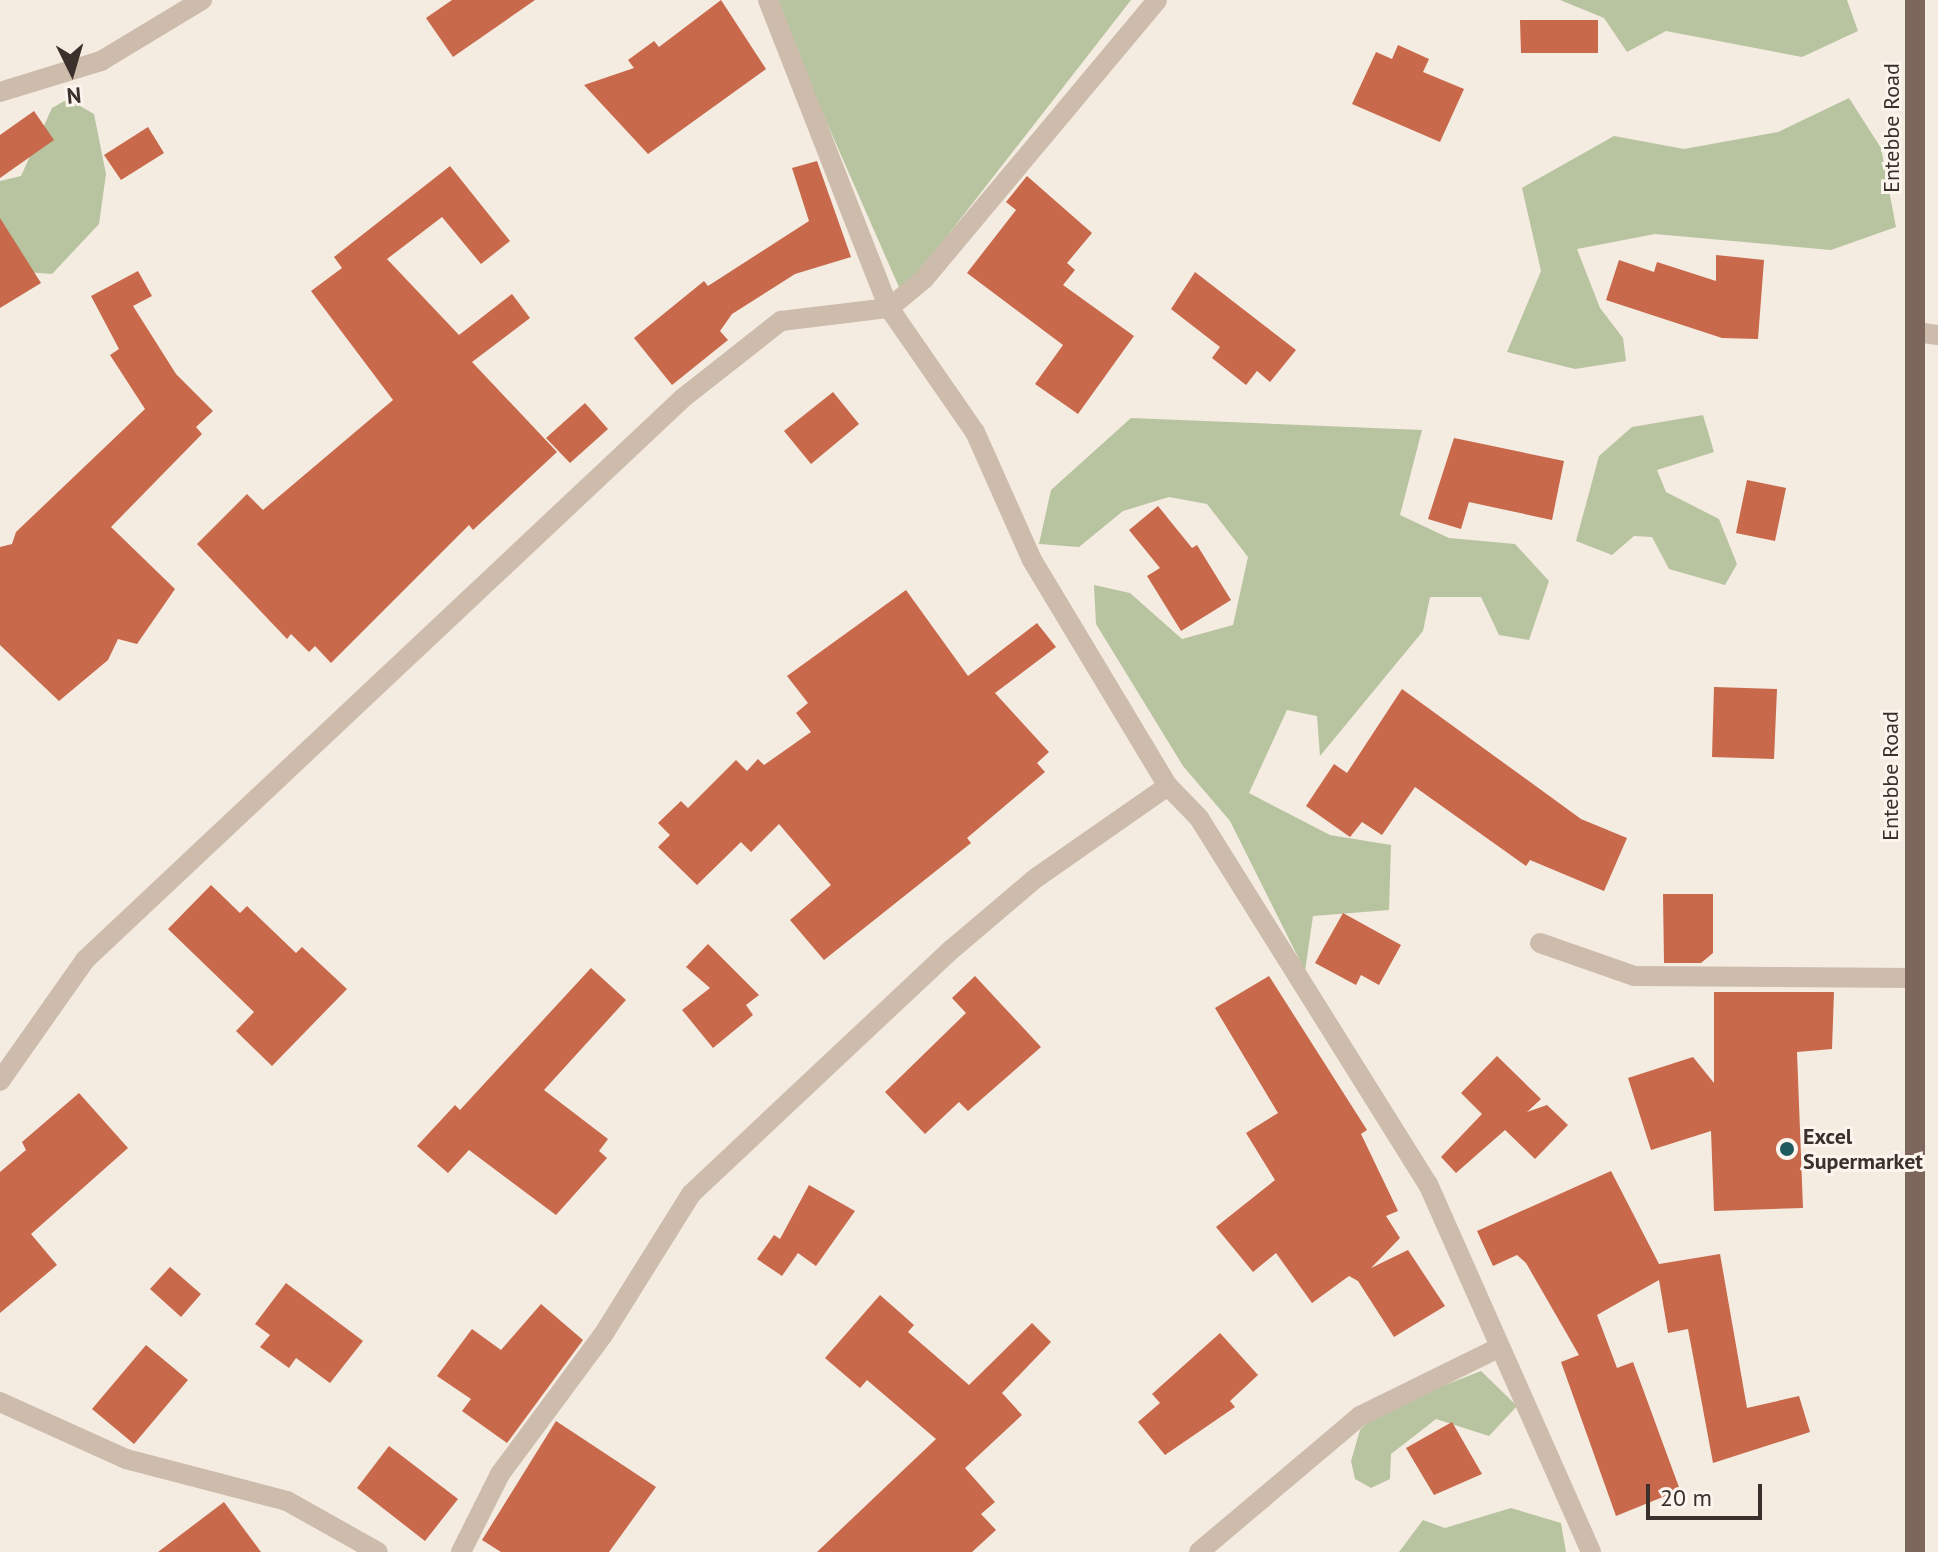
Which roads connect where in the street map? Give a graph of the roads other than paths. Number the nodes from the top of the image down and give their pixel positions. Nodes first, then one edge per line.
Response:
1 (202, 0) edge
2 (768, 0) edge
3 (1157, 0) edge
4 (1915, 0) edge
5 (0, 92) edge
6 (889, 308) junction
7 (1916, 332) junction
8 (1938, 335) edge
9 (1168, 786) junction
10 (1540, 943) dead end
11 (1915, 978) junction
12 (0, 1081) edge
13 (1498, 1348) junction
14 (0, 1402) edge
15 (378, 1552) edge
16 (461, 1552) edge
17 (1199, 1552) edge
18 (1591, 1552) edge
19 (1915, 1552) edge

1 - 5 street
2 - 6 street
3 - 6 street
4 - 7 main road, Entebbe Road
6 - 9 street
6 - 12 street
7 - 8 street
7 - 11 main road, Entebbe Road
9 - 13 street
9 - 16 street
10 - 11 street
11 - 19 main road, Entebbe Road
13 - 17 street
13 - 18 street
14 - 15 street

